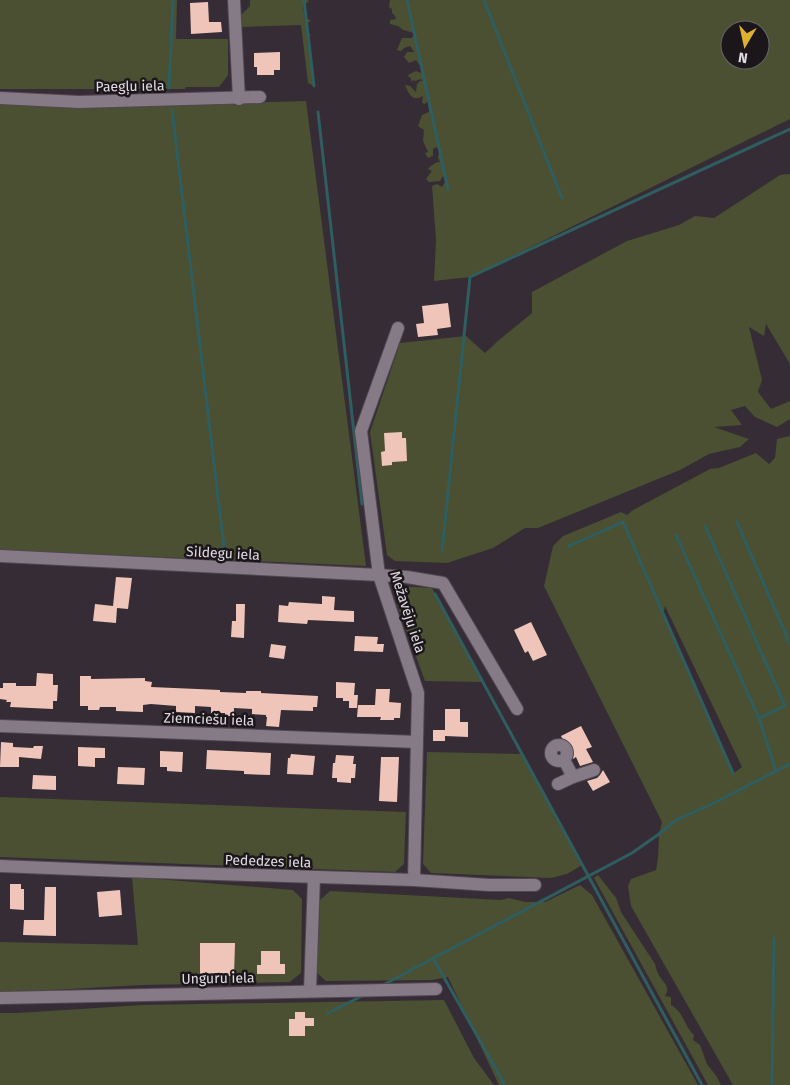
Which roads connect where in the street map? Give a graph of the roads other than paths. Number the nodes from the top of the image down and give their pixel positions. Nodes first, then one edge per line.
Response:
1 (234, 0) edge
2 (260, 97) dead end
3 (0, 98) edge
4 (239, 98) junction
5 (398, 328) dead end
6 (0, 556) edge
7 (379, 575) junction
8 (517, 710) dead end
9 (0, 726) edge
10 (417, 742) junction
11 (564, 760) dead end
12 (594, 770) dead end
13 (573, 777) junction
14 (558, 784) dead end
15 (0, 866) edge
16 (314, 877) junction
17 (414, 880) junction
18 (536, 885) dead end
19 (436, 989) dead end
20 (310, 991) junction
21 (0, 998) edge

1 - 4 street
2 - 4 street, Paegļu iela
3 - 4 street, Paegļu iela
5 - 7 street, Mežavēju iela
6 - 7 street, Sildegu iela
7 - 8 street, Sildegu iela
7 - 10 street, Mežavēju iela
9 - 10 street, Ziemciešu iela
10 - 17 street, Mežavēju iela
11 - 13 street
12 - 13 street
13 - 14 street
15 - 16 street, Pededzes iela
16 - 17 street, Pededzes iela
16 - 20 street
17 - 18 street, Pededzes iela
19 - 20 street, Unguru iela
20 - 21 street, Unguru iela

